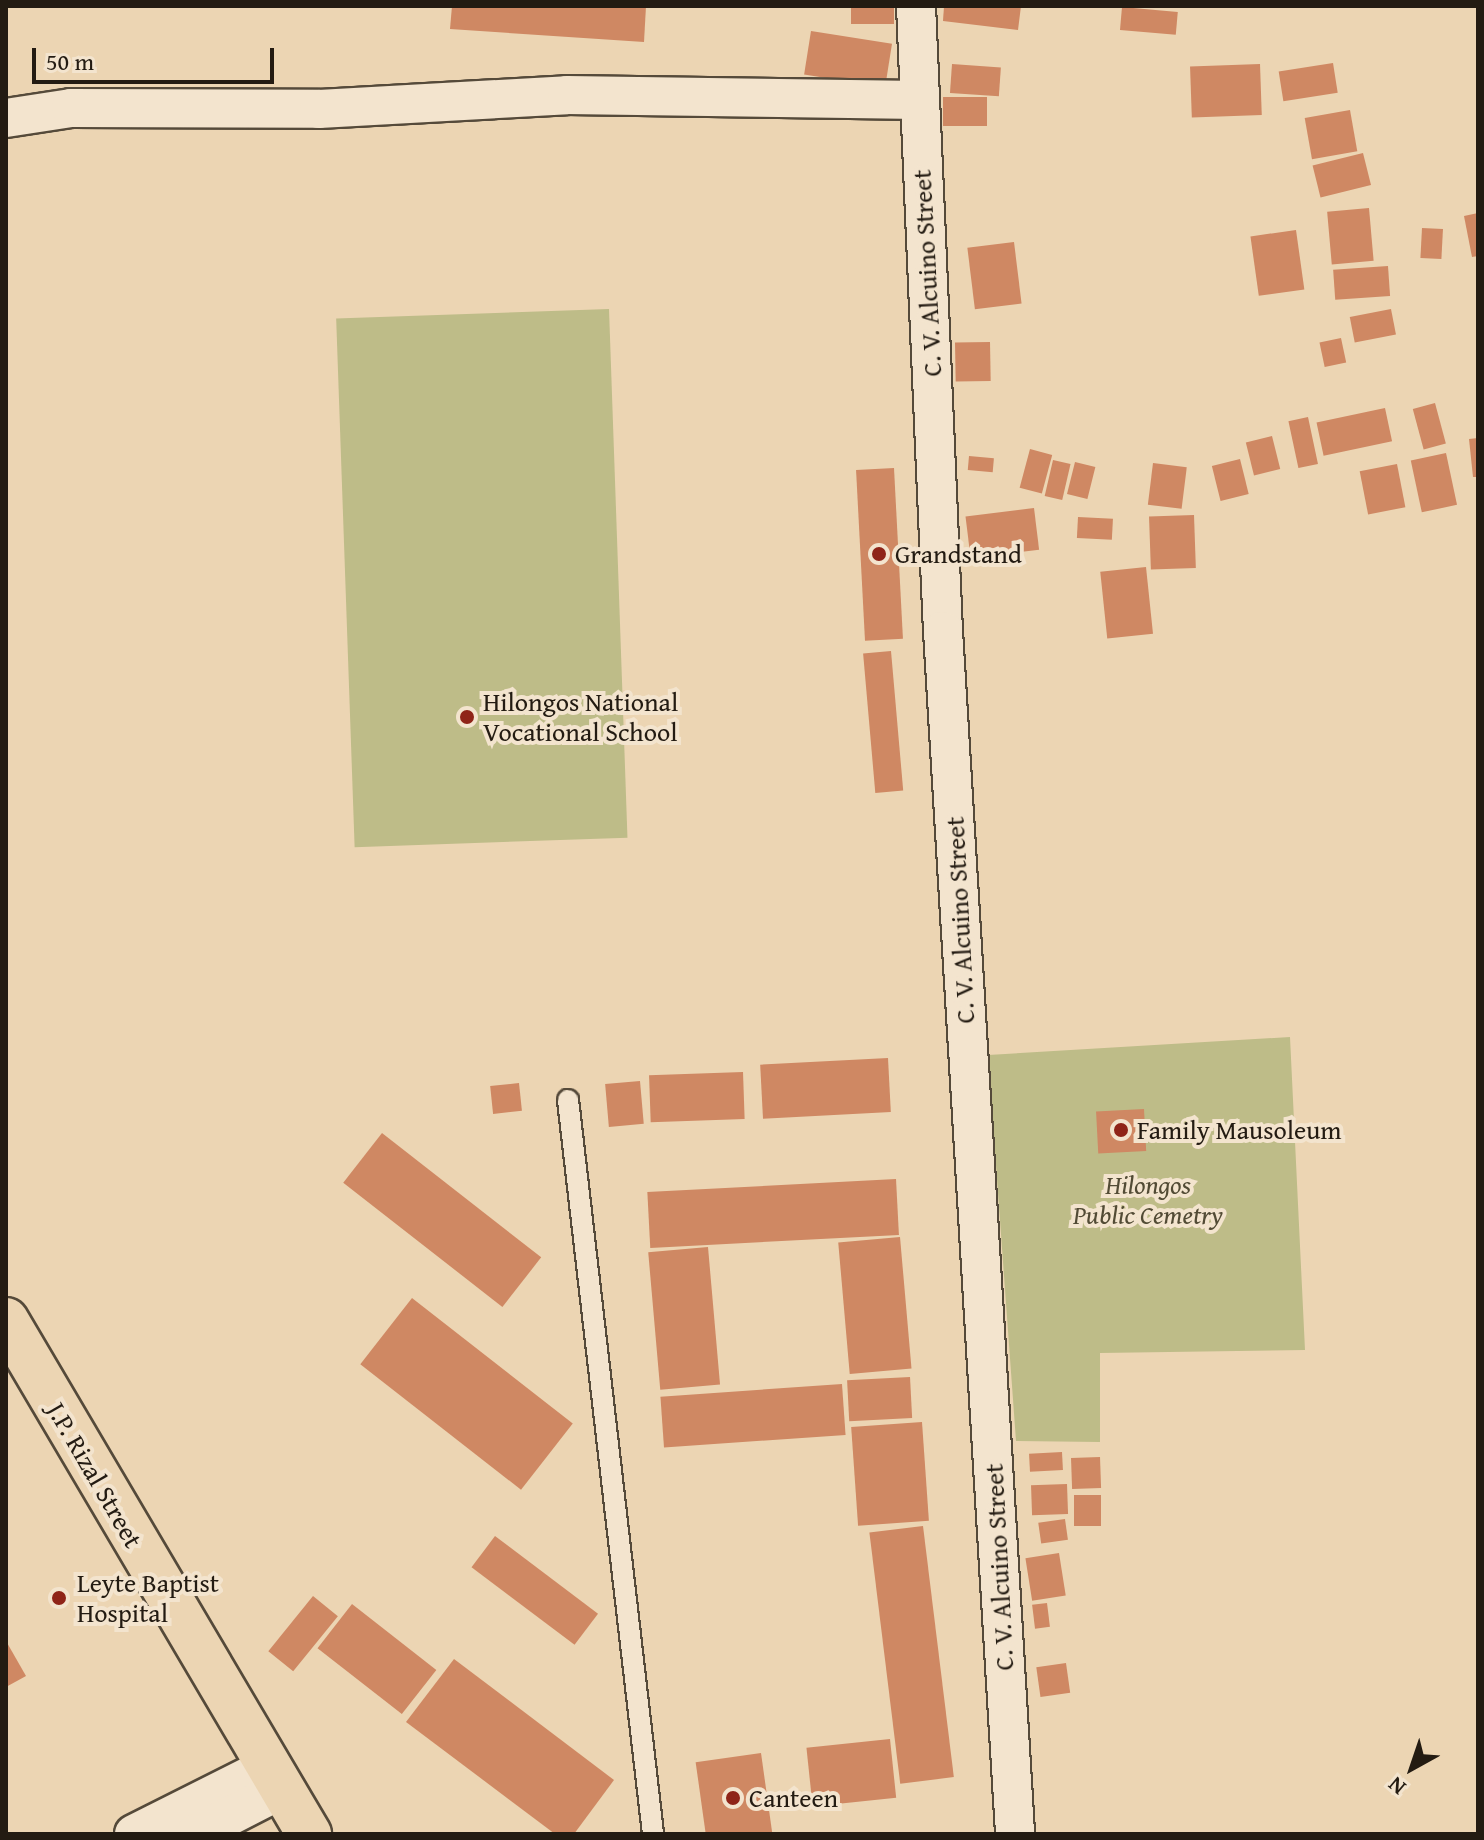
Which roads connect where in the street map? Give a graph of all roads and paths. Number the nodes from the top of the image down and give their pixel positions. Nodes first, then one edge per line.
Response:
1 (916, 6) edge
2 (920, 100) junction
3 (6, 118) edge
4 (568, 1100) dead end
5 (12, 1345) edge
6 (275, 1778) junction
7 (134, 1834) edge
8 (195, 1834) edge
9 (309, 1834) edge
10 (653, 1834) edge
11 (1015, 1834) edge

1 - 2 street, C. V. Alcuino Street
2 - 3 street
2 - 11 street, C. V. Alcuino Street
4 - 10 lane
5 - 6 main road, J.P. Rizal Street
6 - 7 street
6 - 8 street
6 - 9 main road, J.P. Rizal Street

